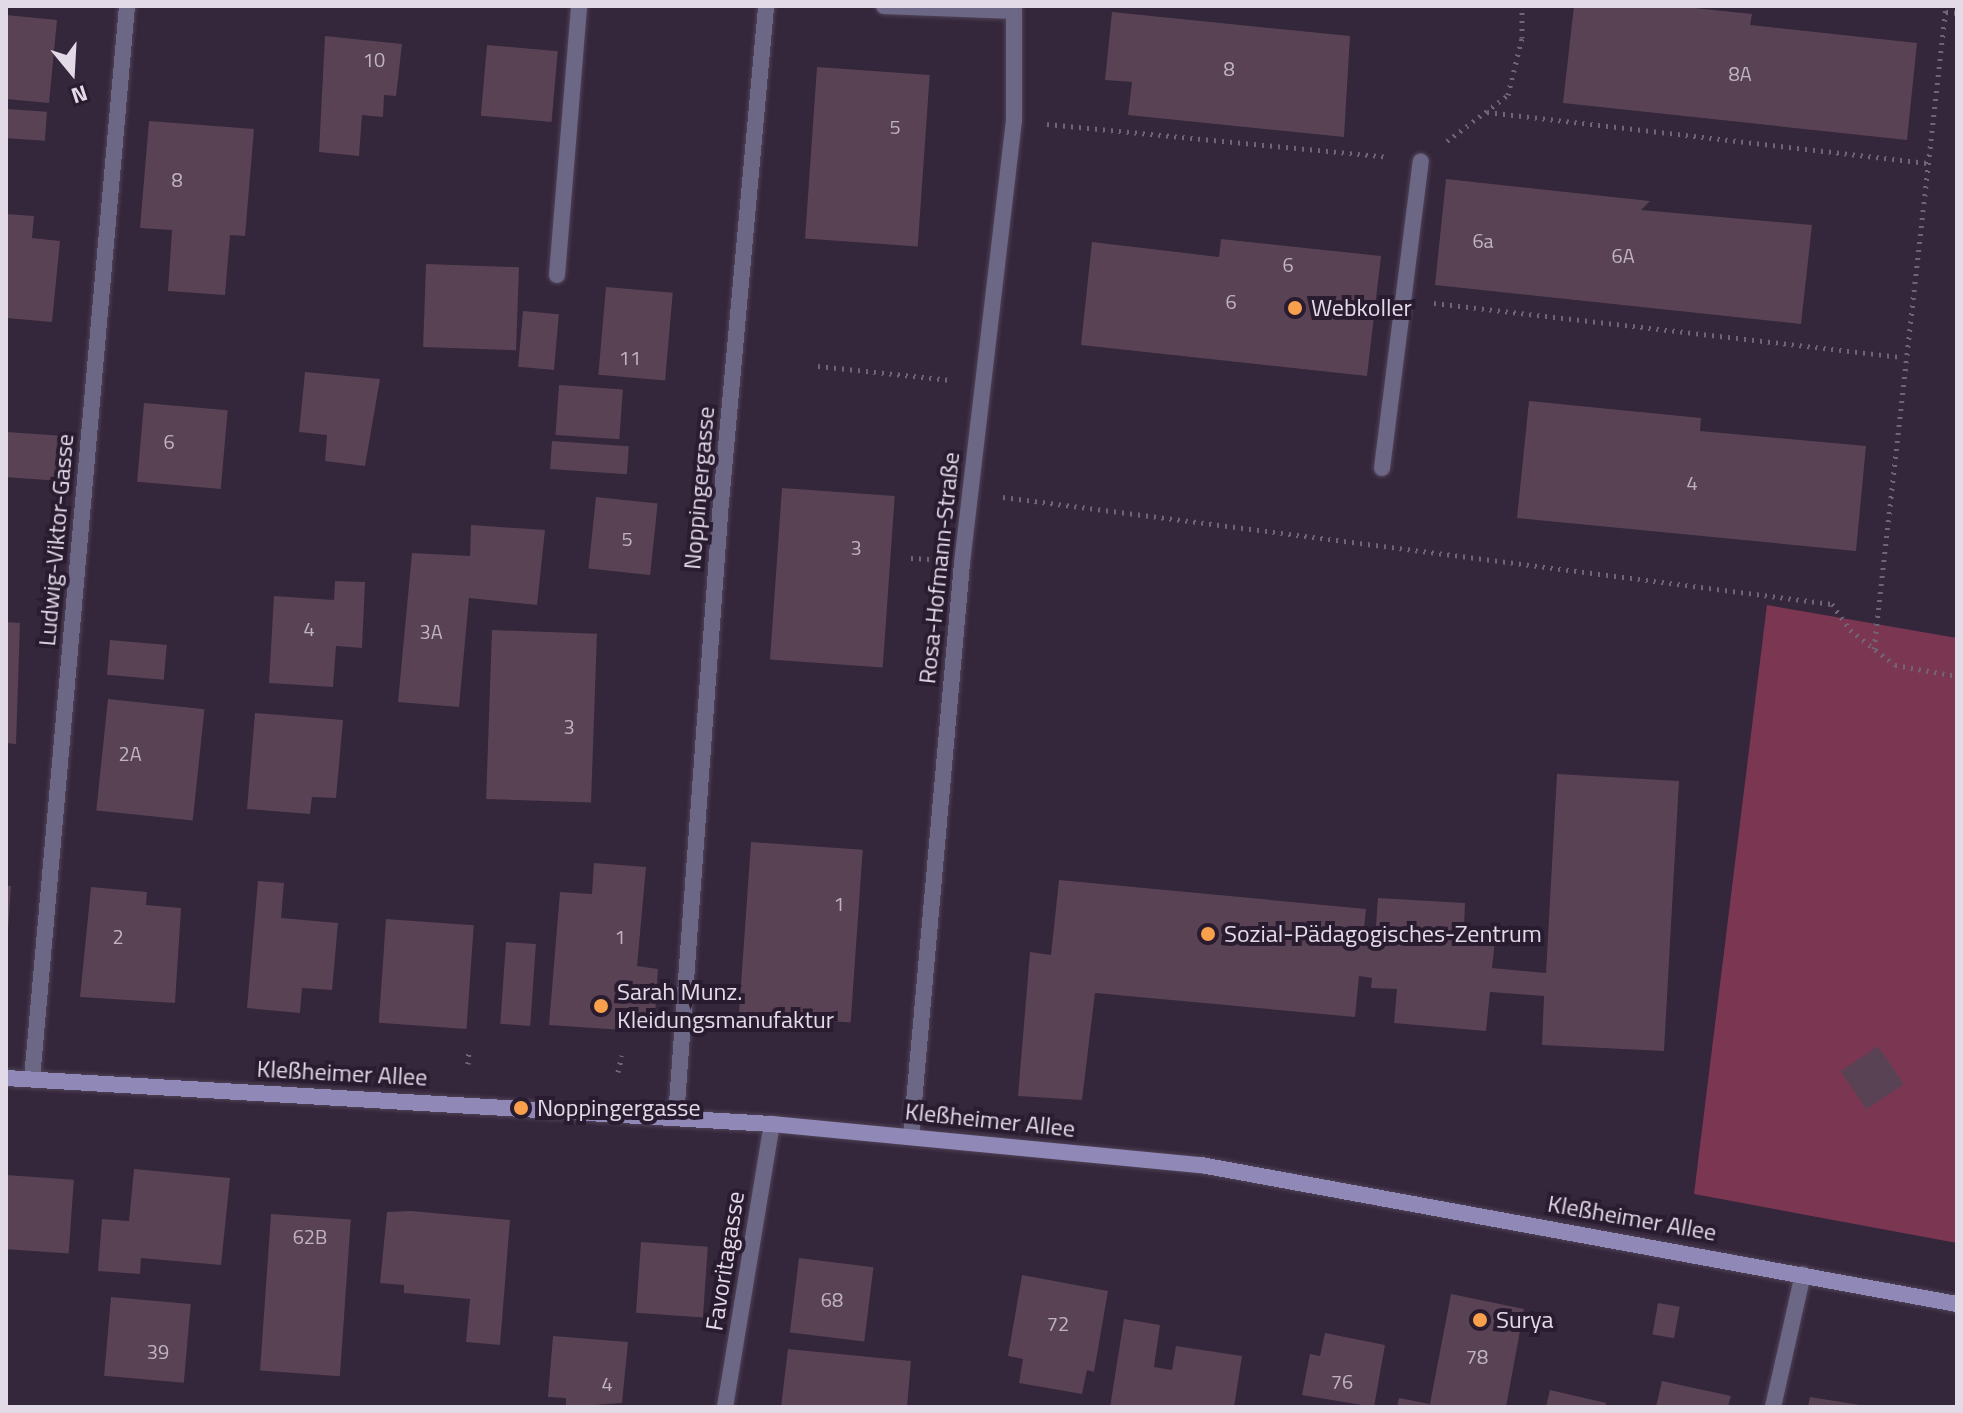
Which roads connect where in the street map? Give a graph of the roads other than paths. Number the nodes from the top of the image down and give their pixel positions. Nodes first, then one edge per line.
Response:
1 (127, 6) edge
2 (579, 6) edge
3 (766, 6) edge
4 (884, 6) edge
5 (1013, 8) edge
6 (1421, 161) road end
7 (557, 275) dead end
8 (1382, 468) dead end
9 (6, 1078) edge
10 (32, 1079) junction
11 (676, 1117) junction
12 (772, 1124) junction
13 (911, 1136) junction
14 (1803, 1274) junction
15 (1957, 1304) edge
16 (725, 1407) edge
17 (1773, 1407) edge

1 - 10 street, Ludwig-Viktor-Gasse
2 - 7 street
3 - 11 street, Noppingergasse
4 - 5 street
5 - 13 street, Rosa-Hofmann-Straße
6 - 8 street
9 - 10 street, Kleßheimer Allee
10 - 11 street, Kleßheimer Allee
11 - 12 street, Kleßheimer Allee
12 - 13 street, Kleßheimer Allee
12 - 16 street, Favoritagasse
13 - 14 street, Kleßheimer Allee
14 - 15 street, Kleßheimer Allee
14 - 17 street

